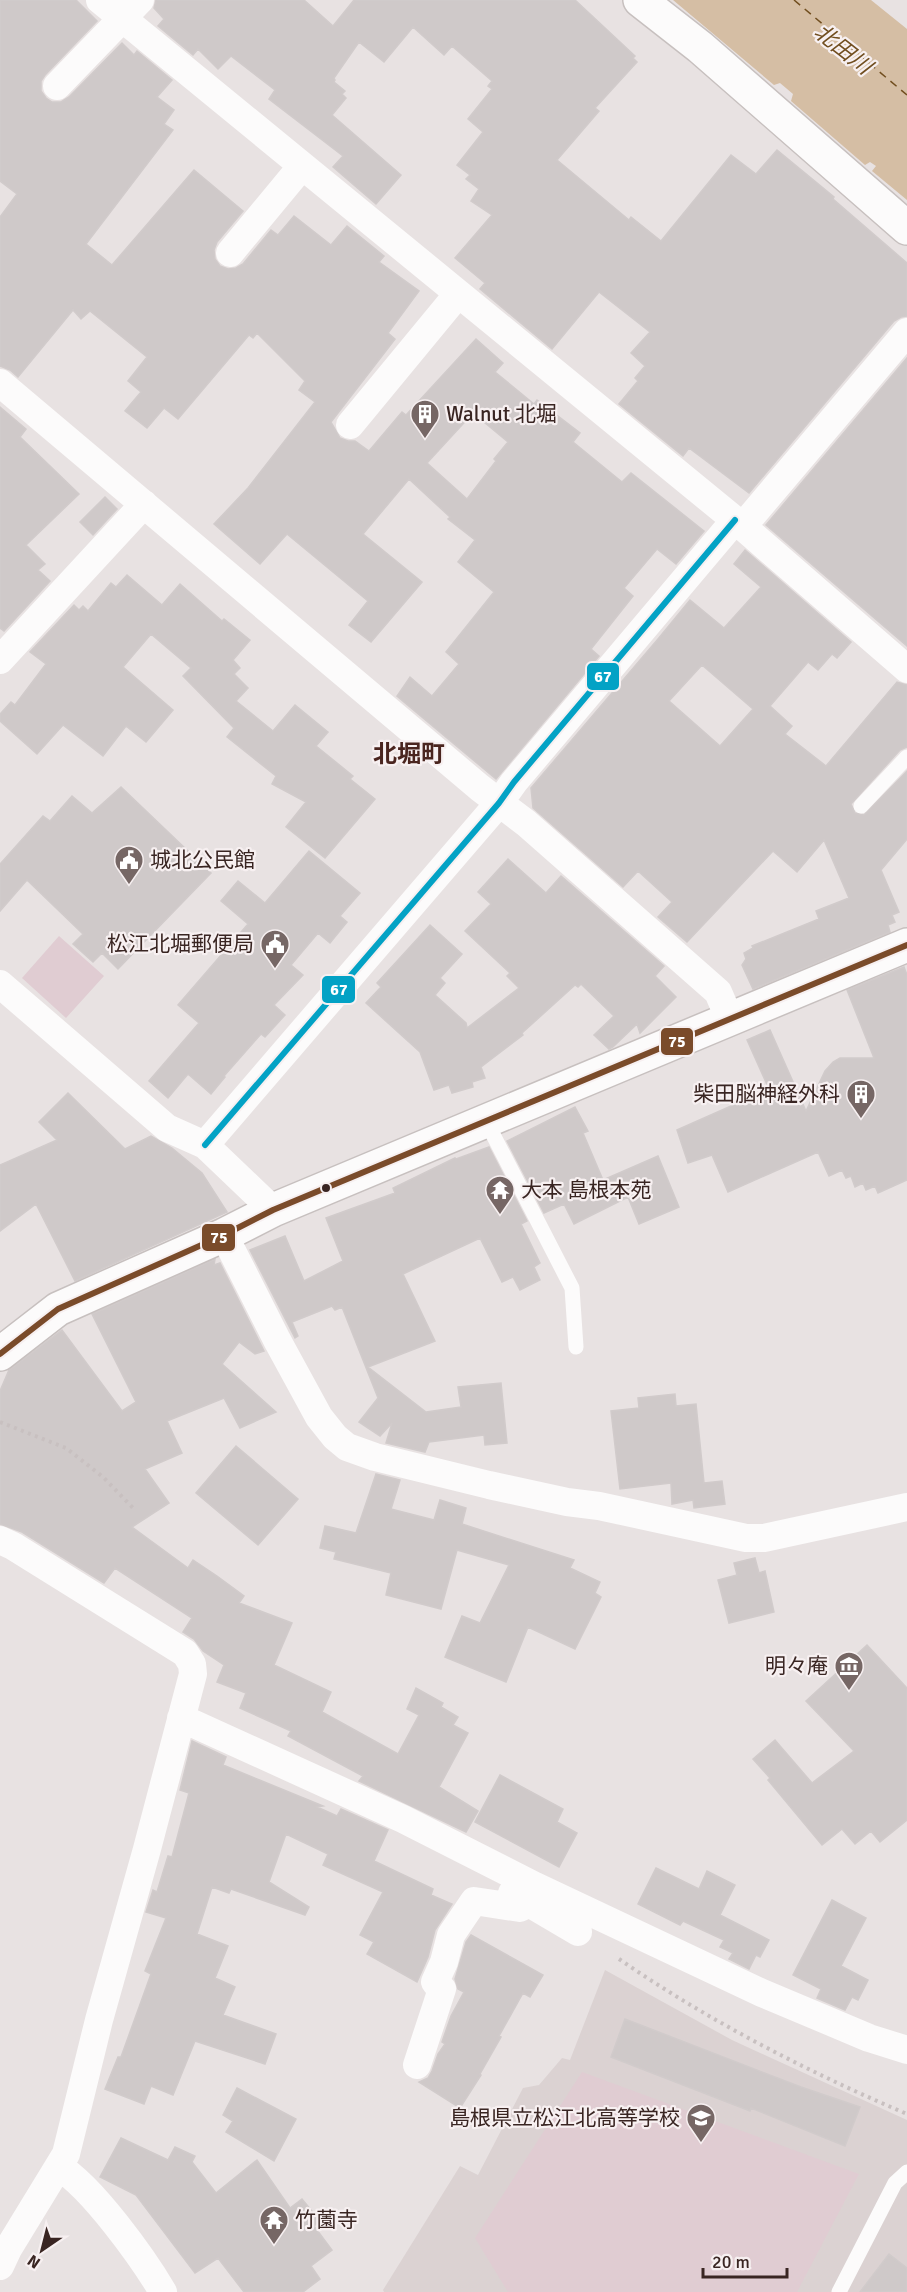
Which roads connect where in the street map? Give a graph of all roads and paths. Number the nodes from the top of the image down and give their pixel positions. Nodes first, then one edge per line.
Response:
1 (100, 0) edge
2 (640, 0) edge
3 (131, 9) edge
4 (57, 86) dead end
5 (302, 166) junction
6 (907, 228) edge
7 (230, 253) dead end
8 (458, 294) junction
9 (907, 332) edge
10 (0, 383) edge
11 (350, 425) dead end
12 (144, 504) junction
13 (739, 523) junction
14 (2, 654) edge
15 (907, 669) edge
16 (907, 757) edge
17 (499, 803) junction
18 (861, 806) dead end
19 (907, 945) edge
20 (0, 984) edge
21 (730, 1020) junction
22 (486, 1121) junction
23 (205, 1145) junction
24 (273, 1210) junction
25 (224, 1235) junction
26 (576, 1347) dead end
27 (0, 1354) edge
28 (0, 1422) edge
29 (907, 1507) edge
30 (134, 1509) dead end
31 (0, 1540) edge
32 (182, 1718) junction
33 (402, 1819) junction
34 (528, 1903) junction
35 (578, 1932) joint
36 (907, 2050) edge
37 (417, 2065) dead end
38 (907, 2114) edge
39 (59, 2167) junction
40 (907, 2172) edge
41 (0, 2266) edge
42 (163, 2292) edge
43 (839, 2292) edge

1 - 3 street
2 - 6 street
3 - 4 street
3 - 5 street
5 - 7 street
5 - 8 street
8 - 11 street
8 - 13 street
9 - 13 street
10 - 12 street
12 - 14 street
12 - 17 street
13 - 15 street
13 - 17 street
16 - 18 lane
17 - 21 street
17 - 23 street
19 - 21 street
20 - 23 street
21 - 22 street
22 - 24 street
22 - 26 lane
23 - 24 street
24 - 25 street
25 - 27 street
25 - 29 street
28 - 30 path
31 - 32 street
32 - 33 street
32 - 39 street
33 - 34 street
33 - 36 street
34 - 35 street
34 - 37 street
35 - 38 path
39 - 41 street
39 - 42 street
40 - 43 lane

